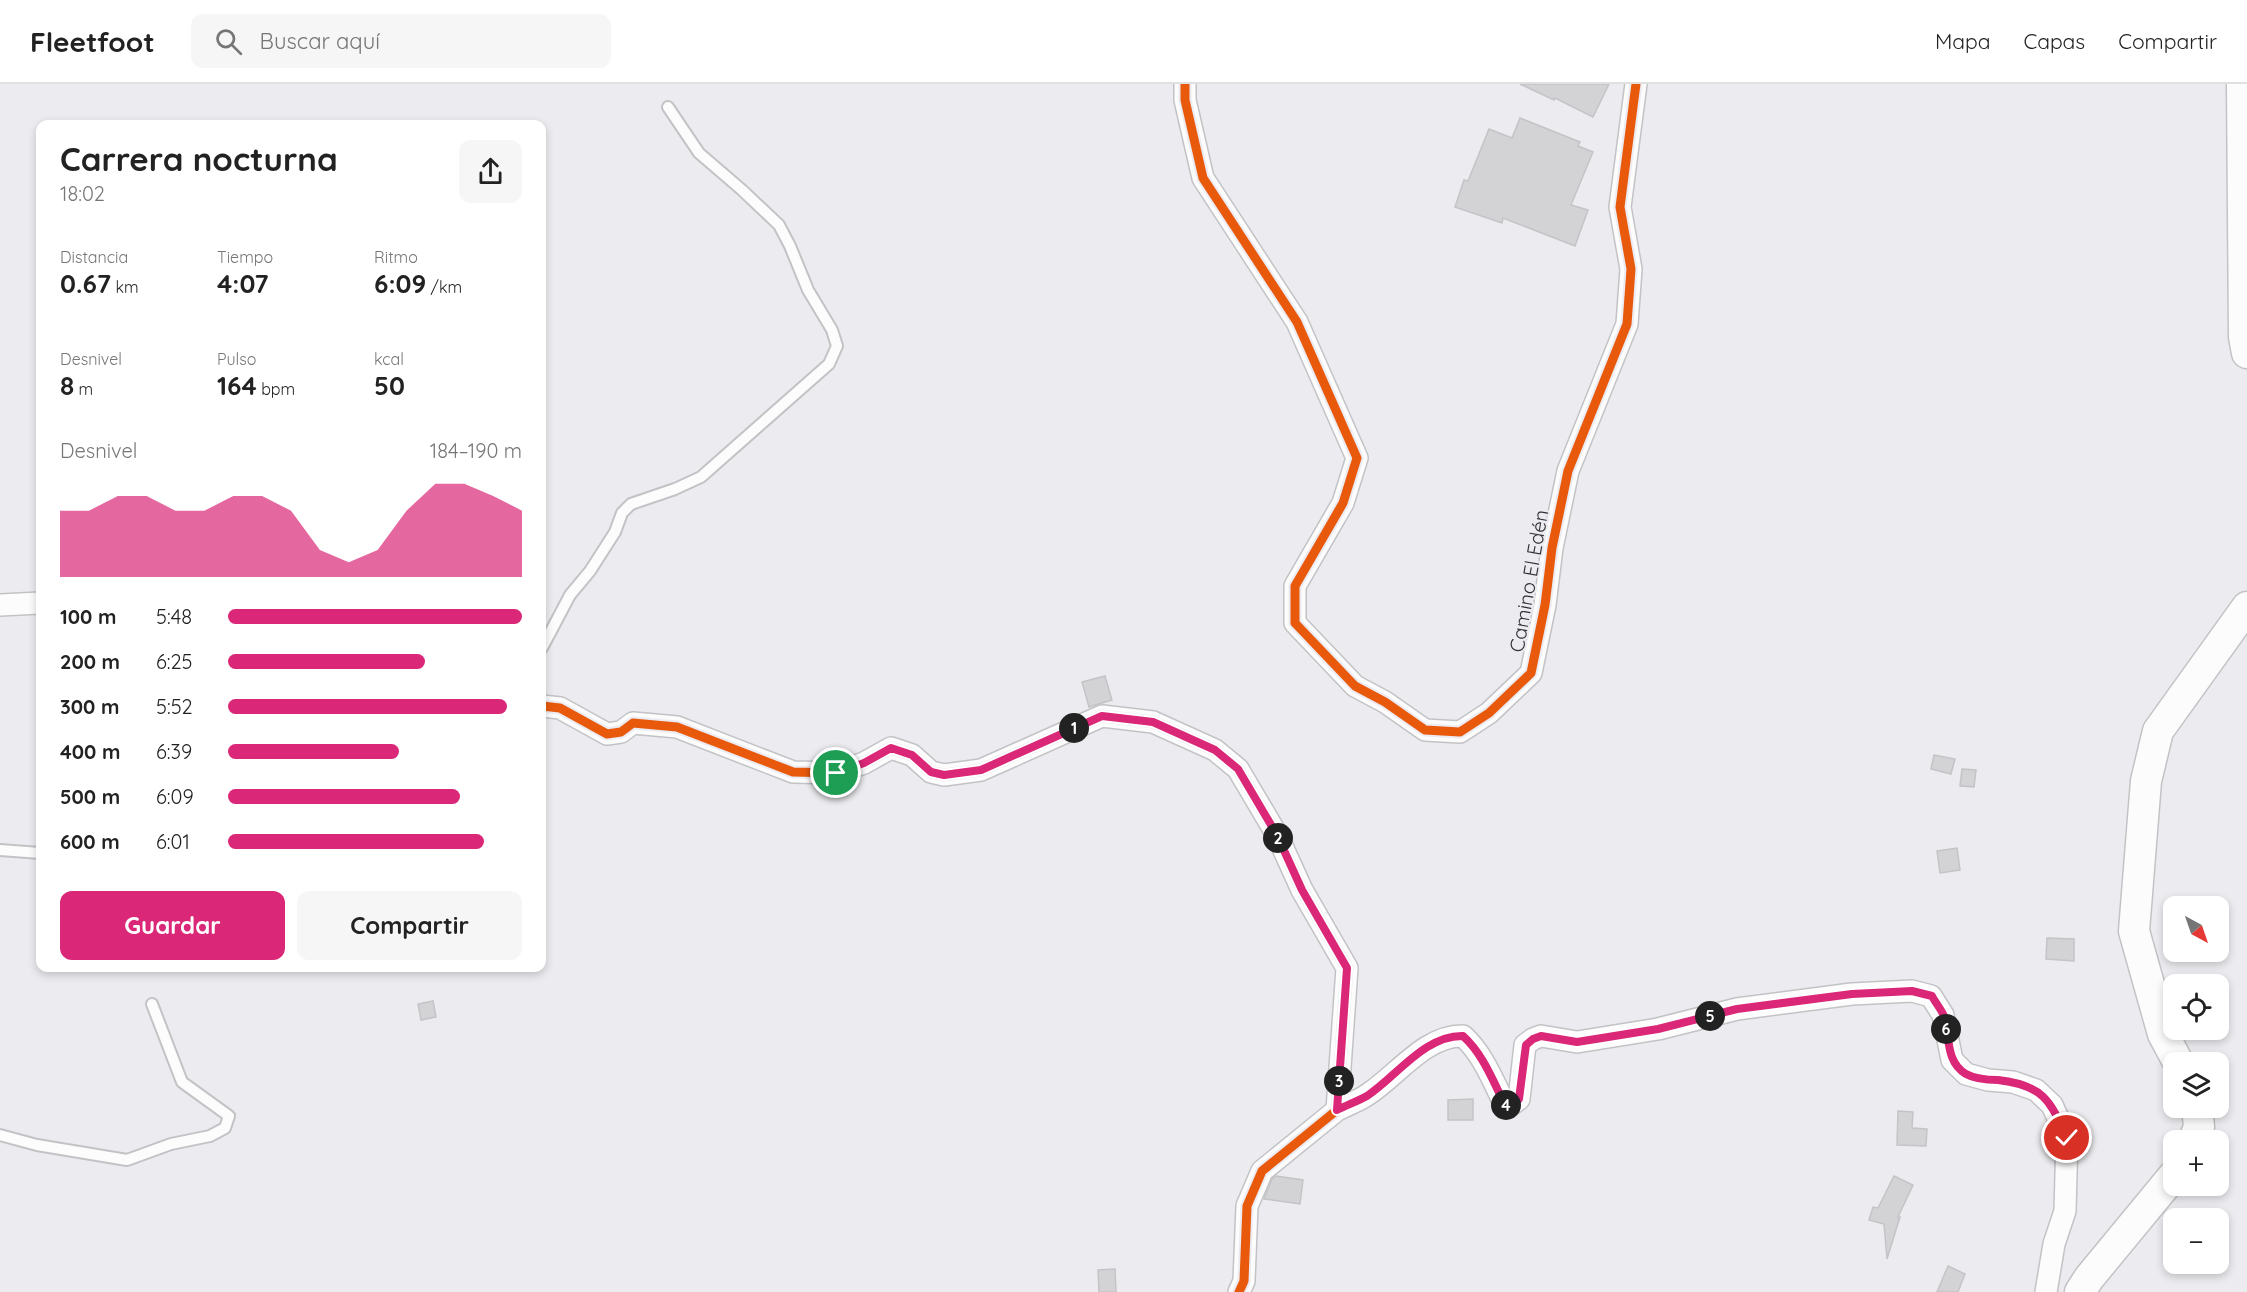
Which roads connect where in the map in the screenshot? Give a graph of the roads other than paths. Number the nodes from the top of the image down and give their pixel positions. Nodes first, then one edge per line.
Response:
1 (1185, 84) edge
2 (1636, 84) edge
3 (2242, 84) edge
4 (668, 106) dead end
5 (2247, 353) edge
6 (36, 603) edge
7 (0, 605) edge
8 (2247, 607) edge
9 (546, 640) edge
10 (546, 706) edge
11 (0, 850) edge
12 (36, 853) edge
13 (153, 1004) dead end
14 (2173, 1052) edge
15 (1337, 1110) junction
16 (0, 1135) edge
17 (2163, 1187) edge
18 (1239, 1292) edge
19 (2046, 1292) edge
20 (2080, 1292) edge

1 - 2 street, Camino El Edén
3 - 5 street
4 - 9 lane
6 - 7 street
8 - 14 street
10 - 15 street
11 - 12 lane
13 - 16 lane
15 - 18 street
15 - 19 street
17 - 20 street

